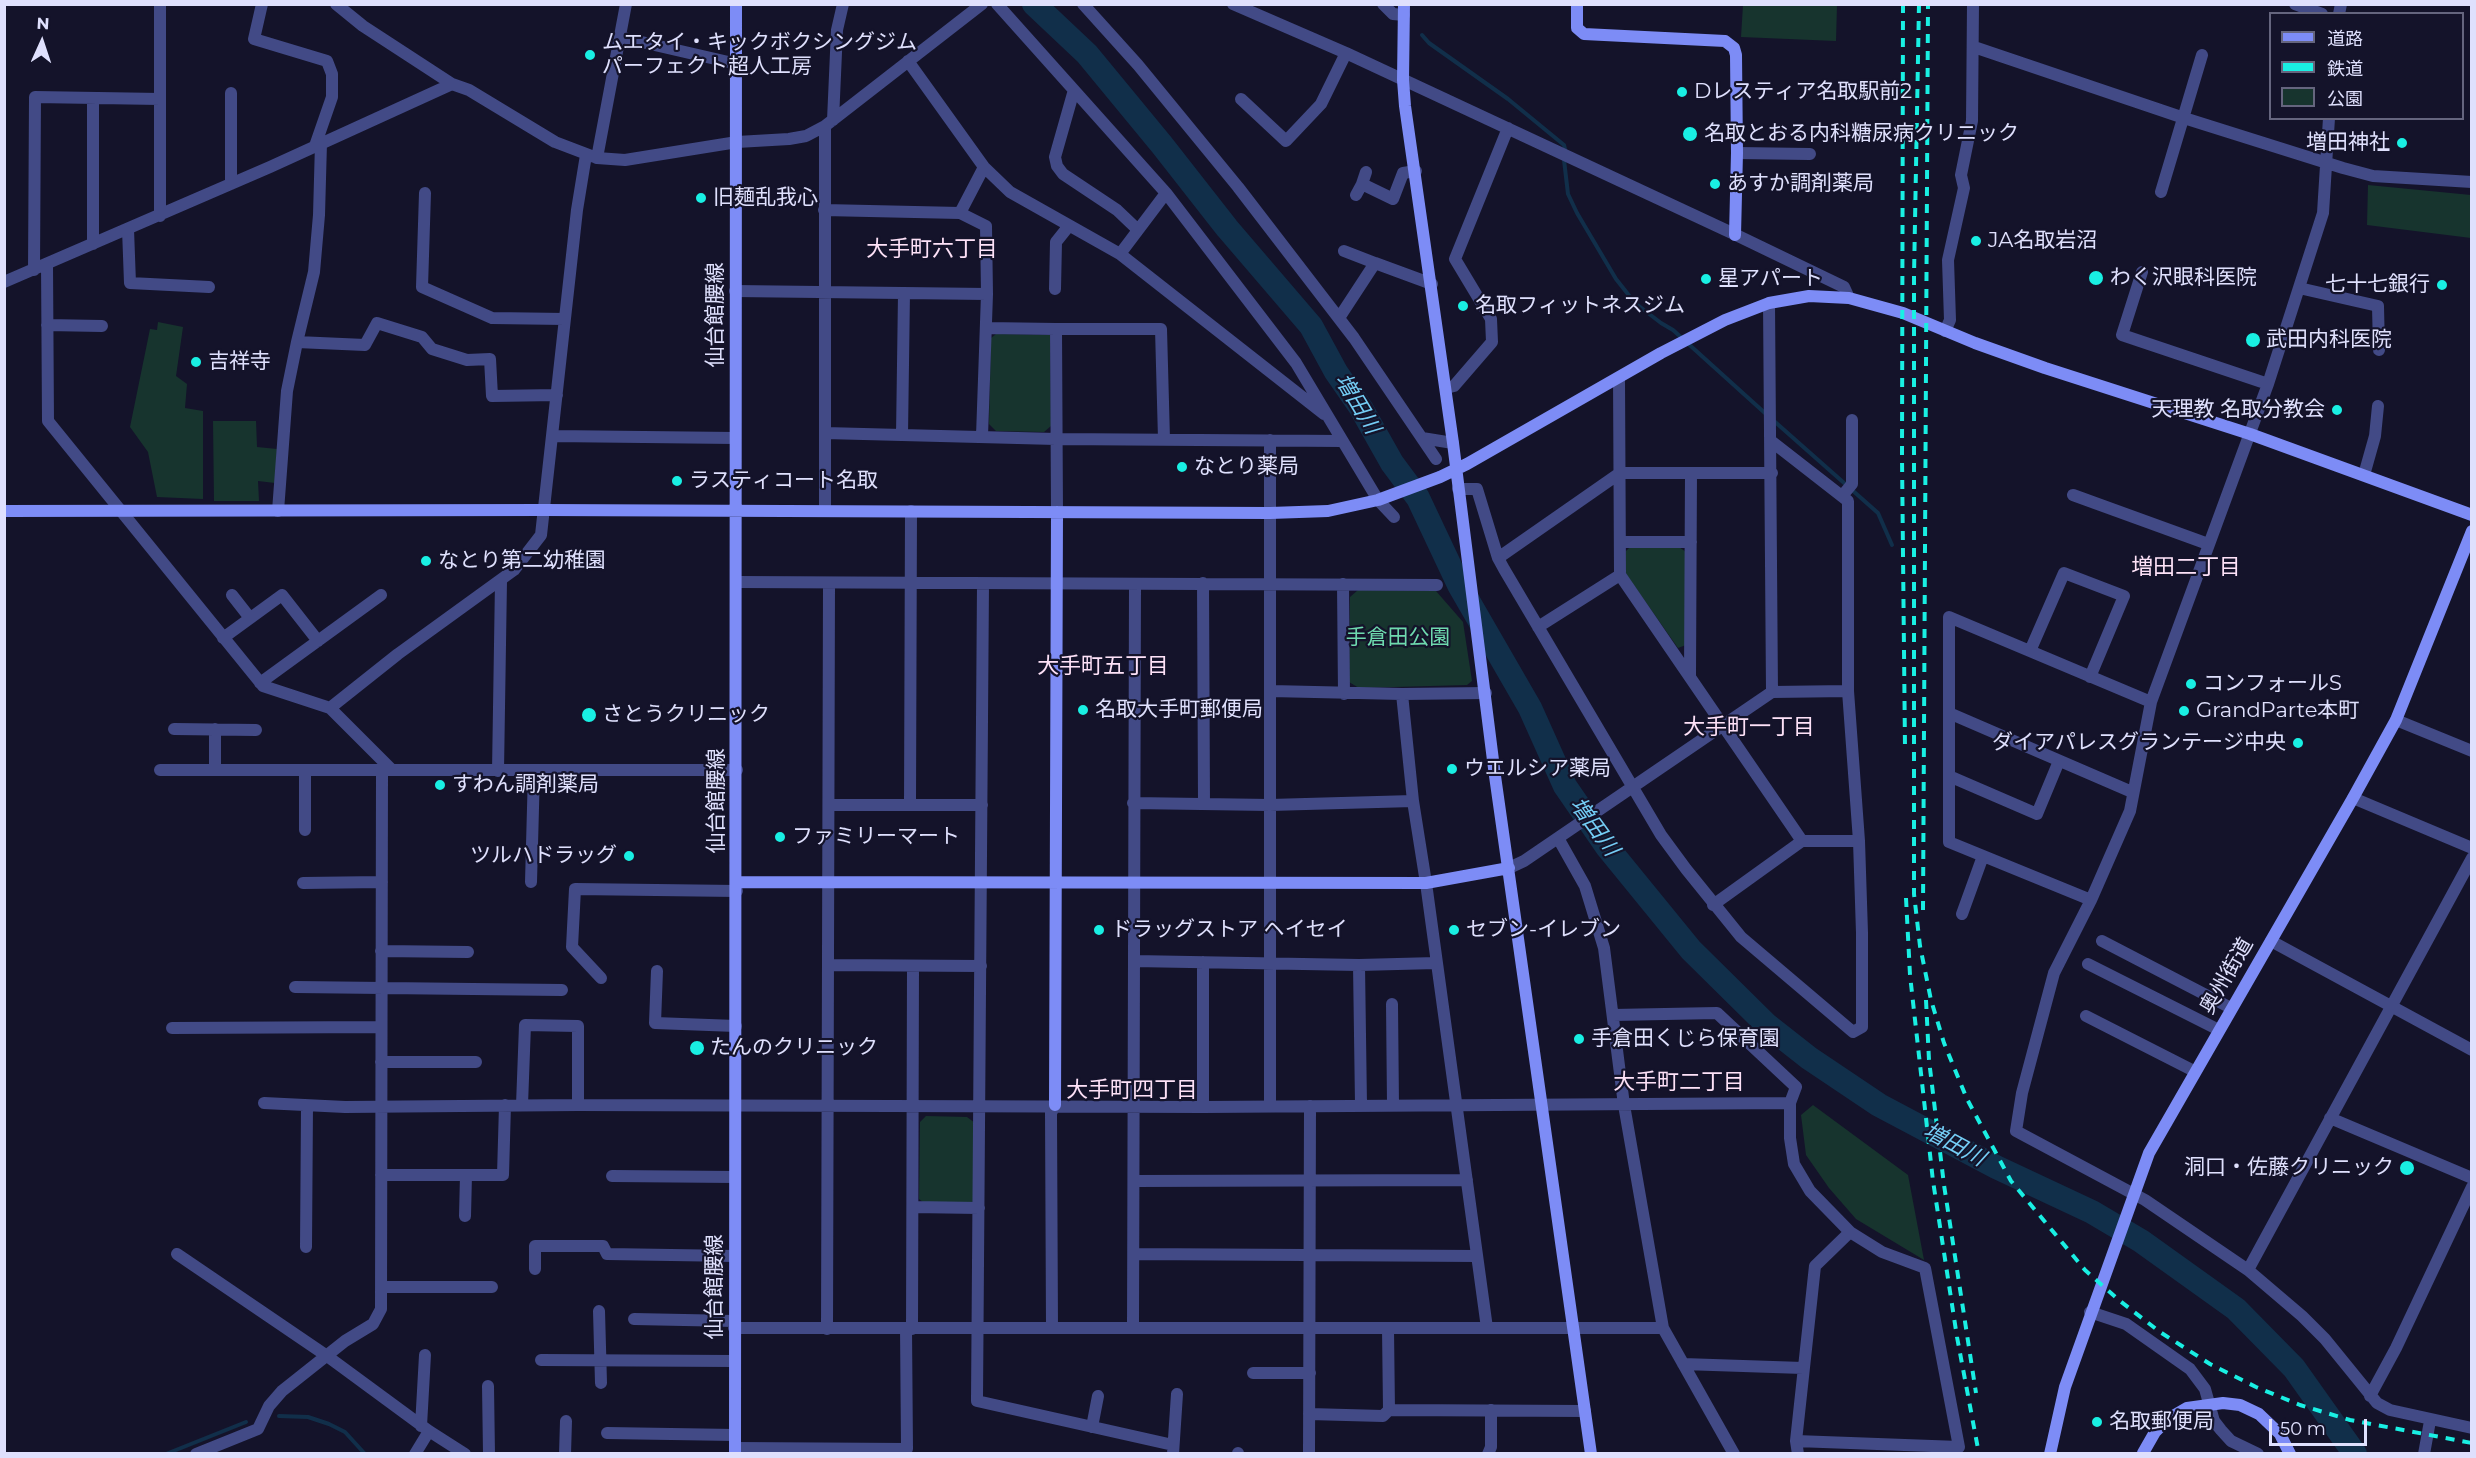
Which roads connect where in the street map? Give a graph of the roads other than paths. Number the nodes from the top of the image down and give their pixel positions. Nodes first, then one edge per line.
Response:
1 (160, 4) edge
2 (262, 4) edge
3 (336, 4) edge
4 (626, 4) edge
5 (736, 4) edge
6 (843, 4) edge
7 (982, 4) edge
8 (997, 4) edge
9 (1233, 4) edge
10 (1383, 4) edge
11 (1577, 4) edge
12 (1973, 4) edge
13 (2295, 4) edge
14 (1083, 5) edge
15 (1404, 10) edge
16 (2317, 12) edge
17 (620, 37) junction
18 (1974, 46) junction
19 (1346, 54) junction
20 (2202, 55) dead end
21 (908, 61) junction
22 (736, 64) junction
23 (1403, 80) junction
24 (452, 84) junction
25 (1074, 90) junction
26 (231, 93) dead end
27 (93, 98) junction
28 (160, 99) junction
29 (1241, 99) dead end
30 (2184, 118) junction
31 (2329, 120) edge
32 (829, 123) junction
33 (1508, 128) junction
34 (736, 142) junction
35 (318, 144) junction
36 (1737, 153) junction
37 (1810, 154) dead end
38 (591, 157) junction
39 (2326, 163) junction
40 (984, 167) junction
41 (1416, 171) junction
42 (2472, 182) edge
43 (231, 184) junction
44 (1361, 184) dead end
45 (2161, 192) dead end
46 (425, 193) dead end
47 (1166, 193) junction
48 (824, 210) junction
49 (960, 213) junction
50 (160, 216) junction
51 (1068, 226) junction
52 (128, 229) junction
53 (1138, 230) junction
54 (1735, 235) junction
55 (93, 244) junction
56 (1344, 251) dead end
57 (1120, 254) junction
58 (1375, 263) junction
59 (47, 264) junction
60 (34, 270) junction
61 (2142, 272) dead end
62 (4, 282) edge
63 (1432, 284) junction
64 (209, 287) dead end
65 (2299, 288) junction
66 (1055, 289) dead end
67 (735, 291) junction
68 (824, 291) junction
69 (904, 293) junction
70 (987, 294) junction
71 (1849, 297) junction
72 (1769, 303) junction
73 (1339, 318) junction
74 (565, 319) junction
75 (47, 325) junction
76 (102, 327) dead end
77 (986, 328) junction
78 (1056, 329) junction
79 (1945, 331) junction
80 (297, 342) junction
81 (2379, 350) dead end
82 (1619, 378) junction
83 (2268, 384) junction
84 (1446, 388) junction
85 (557, 395) junction
86 (2378, 406) dead end
87 (1328, 417) junction
88 (1852, 420) dead end
89 (825, 433) junction
90 (2250, 434) junction
91 (902, 435) junction
92 (1771, 435) junction
93 (552, 436) junction
94 (982, 436) junction
95 (735, 438) junction
96 (1422, 438) junction
97 (1056, 439) junction
98 (1164, 439) junction
99 (1270, 440) junction
100 (1342, 441) junction
101 (1453, 443) junction
102 (1436, 459) dead end
103 (1456, 470) junction
104 (1620, 473) junction
105 (1691, 473) junction
106 (1772, 473) junction
107 (2364, 475) junction
108 (1458, 489) junction
109 (1842, 495) junction
110 (2073, 495) dead end
111 (1383, 499) junction
112 (543, 510) junction
113 (4, 511) edge
114 (278, 511) junction
115 (825, 511) junction
116 (911, 511) junction
117 (121, 512) junction
118 (736, 512) junction
119 (1057, 512) junction
120 (1270, 513) junction
121 (2472, 515) edge
122 (1394, 517) dead end
123 (2472, 531) edge
124 (1620, 542) junction
125 (1690, 542) junction
126 (2208, 544) junction
127 (1498, 558) junction
128 (1620, 575) junction
129 (501, 581) junction
130 (736, 582) junction
131 (829, 583) junction
132 (1203, 583) junction
133 (911, 584) junction
134 (983, 584) junction
135 (1135, 584) junction
136 (1270, 584) junction
137 (1343, 584) junction
138 (1056, 585) junction
139 (1437, 585) dead end
140 (232, 595) dead end
141 (381, 595) dead end
142 (250, 618) junction
143 (1538, 627) junction
144 (223, 638) junction
145 (318, 641) junction
146 (2030, 651) junction
147 (1690, 675) junction
148 (2090, 677) junction
149 (260, 683) junction
150 (1271, 691) junction
151 (1848, 691) junction
152 (1772, 692) junction
153 (1486, 693) junction
154 (1344, 694) junction
155 (1402, 694) junction
156 (2151, 702) junction
157 (330, 708) junction
158 (1949, 713) junction
159 (2396, 720) junction
160 (1723, 725) junction
161 (174, 729) dead end
162 (215, 729) junction
163 (256, 730) dead end
164 (2472, 751) edge
165 (2059, 761) junction
166 (160, 770) dead end
167 (215, 770) junction
168 (305, 770) junction
169 (387, 770) junction
170 (737, 770) junction
171 (498, 771) junction
172 (534, 771) junction
173 (1949, 776) junction
174 (1630, 787) junction
175 (2132, 792) junction
176 (2353, 798) junction
177 (1413, 801) junction
178 (1133, 803) junction
179 (1204, 804) junction
180 (829, 805) junction
181 (910, 805) junction
182 (982, 805) junction
183 (1270, 805) junction
184 (305, 830) dead end
185 (1558, 838) junction
186 (1802, 841) junction
187 (1859, 841) junction
188 (2472, 848) edge
189 (1983, 856) junction
190 (2472, 858) edge
191 (1509, 868) junction
192 (2468, 872) edge
193 (382, 882) junction
194 (531, 882) dead end
195 (829, 882) junction
196 (981, 882) junction
197 (303, 883) dead end
198 (1055, 883) junction
199 (1426, 883) junction
200 (1133, 884) junction
201 (1269, 884) junction
202 (737, 887) junction
203 (2091, 900) junction
204 (1713, 904) junction
205 (1962, 914) dead end
206 (2271, 940) junction
207 (2102, 941) dead end
208 (381, 951) junction
209 (468, 952) dead end
210 (1134, 961) junction
211 (1203, 962) junction
212 (1270, 963) junction
213 (1436, 963) junction
214 (2088, 964) dead end
215 (828, 965) junction
216 (1359, 965) junction
217 (913, 966) junction
218 (981, 966) junction
219 (657, 971) dead end
220 (601, 978) dead end
221 (295, 987) dead end
222 (381, 988) junction
223 (562, 990) dead end
224 (1392, 1004) dead end
225 (2391, 1006) junction
226 (2231, 1008) junction
227 (1613, 1015) junction
228 (2086, 1016) dead end
229 (736, 1026) junction
230 (381, 1027) junction
231 (172, 1028) dead end
232 (2219, 1030) junction
233 (2472, 1050) edge
234 (381, 1062) junction
235 (476, 1062) dead end
236 (2194, 1071) junction
237 (264, 1103) dead end
238 (1790, 1103) junction
239 (1543, 1104) junction
240 (522, 1105) junction
241 (578, 1105) junction
242 (913, 1105) junction
243 (980, 1105) junction
244 (1055, 1105) junction
245 (1270, 1105) junction
246 (1361, 1105) junction
247 (1393, 1105) junction
248 (1456, 1105) junction
249 (1624, 1105) junction
250 (307, 1106) junction
251 (505, 1106) junction
252 (735, 1106) junction
253 (828, 1106) junction
254 (1135, 1106) junction
255 (1310, 1106) junction
256 (382, 1107) junction
257 (1203, 1107) junction
258 (2331, 1118) junction
259 (381, 1175) junction
260 (466, 1176) junction
261 (612, 1176) dead end
262 (735, 1177) junction
263 (2472, 1178) edge
264 (1467, 1180) junction
265 (1134, 1181) junction
266 (1310, 1182) junction
267 (2472, 1187) edge
268 (2133, 1197) junction
269 (913, 1207) junction
270 (979, 1208) junction
271 (465, 1216) dead end
272 (1850, 1232) junction
273 (306, 1247) dead end
274 (177, 1254) dead end
275 (1134, 1254) junction
276 (735, 1256) junction
277 (1310, 1256) junction
278 (1477, 1256) junction
279 (535, 1269) dead end
280 (2248, 1270) junction
281 (381, 1287) junction
282 (492, 1287) dead end
283 (599, 1311) dead end
284 (2090, 1312) junction
285 (634, 1319) dead end
286 (734, 1325) junction
287 (909, 1328) junction
288 (1052, 1328) junction
289 (1133, 1328) junction
290 (1488, 1328) junction
291 (1573, 1328) junction
292 (1664, 1328) junction
293 (827, 1329) junction
294 (979, 1329) junction
295 (1310, 1329) junction
296 (1388, 1329) junction
297 (425, 1355) dead end
298 (327, 1356) junction
299 (541, 1360) dead end
300 (601, 1360) junction
301 (734, 1361) junction
302 (1683, 1364) junction
303 (1803, 1368) junction
304 (1253, 1373) dead end
305 (1310, 1373) junction
306 (601, 1383) dead end
307 (488, 1386) dead end
308 (1178, 1394) dead end
309 (1098, 1396) dead end
310 (2370, 1396) junction
311 (1389, 1410) junction
312 (1491, 1410) junction
313 (1585, 1411) junction
314 (1309, 1414) junction
315 (2430, 1420) junction
316 (566, 1421) dead end
317 (1092, 1427) junction
318 (2472, 1428) edge
319 (425, 1429) junction
320 (607, 1433) dead end
321 (735, 1446) edge
322 (1797, 1447) edge
323 (1173, 1449) edge
324 (1959, 1450) edge
325 (836, 1451) edge
326 (907, 1451) edge
327 (2143, 1453) edge
328 (2257, 1453) edge
329 (196, 1454) edge
330 (415, 1454) edge
331 (465, 1454) edge
332 (489, 1454) edge
333 (565, 1454) edge
334 (1309, 1454) edge
335 (1488, 1454) edge
336 (1591, 1454) edge
337 (1734, 1454) edge
338 (2050, 1454) edge
339 (2290, 1454) edge
340 (2424, 1454) edge

1 - 28 street
2 - 35 street
3 - 24 street
4 - 17 street
5 - 22 street, 仙台館腰線
6 - 32 street
7 - 21 street
8 - 25 street
9 - 19 street
10 - 15 street
11 - 36 street
12 - 18 street
13 - 16 street
14 - 73 street
15 - 23 street
17 - 22 street
17 - 38 street
18 - 30 street
18 - 79 street
19 - 23 street
19 - 29 street
20 - 30 street
21 - 32 street
21 - 40 street
22 - 34 street, 仙台館腰線
23 - 33 street
23 - 41 street
24 - 35 street
24 - 38 street
25 - 47 street
25 - 53 street
26 - 43 street
27 - 28 street
27 - 55 street
27 - 60 street
28 - 50 street
30 - 39 street
30 - 45 street
31 - 39 street
32 - 34 street
32 - 48 street
33 - 54 street
33 - 84 street
34 - 38 street
34 - 67 street, 仙台館腰線
35 - 43 street
35 - 80 street
36 - 37 street
36 - 54 street
38 - 74 street
39 - 42 street
39 - 65 street
40 - 49 street
40 - 51 street
41 - 44 street
41 - 63 street
43 - 50 street
46 - 74 street
47 - 53 street
47 - 87 street
48 - 49 street
48 - 68 street
49 - 70 street
50 - 52 street
51 - 57 street
51 - 66 street
52 - 55 street
52 - 64 street
53 - 57 street
54 - 71 street
55 - 59 street
56 - 58 street
57 - 87 street
58 - 63 street
58 - 73 street
59 - 60 street
59 - 75 street
60 - 62 street
61 - 83 street
63 - 84 street
65 - 81 street
65 - 83 street
67 - 68 street
67 - 95 street, 仙台館腰線
68 - 69 street
68 - 89 street
69 - 70 street
69 - 91 street
70 - 77 street
71 - 72 street
71 - 79 street
72 - 82 street
72 - 92 street
73 - 96 street
74 - 85 street
75 - 76 street
75 - 117 street
77 - 78 street
77 - 94 street
78 - 97 street
78 - 98 street
79 - 90 street
80 - 85 street
80 - 114 street
82 - 103 street
82 - 104 street
83 - 90 street
84 - 101 street
85 - 93 street
86 - 107 street
87 - 100 street
88 - 109 street
89 - 91 street
89 - 115 street
90 - 107 street
90 - 126 street
91 - 94 street
92 - 106 street
92 - 109 street
93 - 95 street
93 - 112 street
94 - 97 street
95 - 118 street, 仙台館腰線
96 - 101 street
96 - 102 street
97 - 98 street
97 - 119 street
98 - 99 street
99 - 100 street
99 - 120 street
100 - 111 street
101 - 103 street
103 - 108 street
103 - 111 street
104 - 105 street
104 - 124 street
104 - 127 street
105 - 106 street
105 - 125 street
106 - 152 street
107 - 121 street
108 - 127 street
108 - 153 street
109 - 151 street
110 - 126 street
111 - 120 street
111 - 122 street
112 - 114 street
112 - 118 street
112 - 129 street
113 - 117 street
114 - 117 street
115 - 116 street
115 - 118 street
116 - 119 street
116 - 133 street
117 - 144 street
118 - 130 street, 仙台館腰線
119 - 120 street
119 - 138 street
120 - 136 street
123 - 159 street, 奥州街道
124 - 125 street
124 - 128 street
125 - 147 street
126 - 156 street
127 - 143 street
128 - 143 street
128 - 147 street
129 - 157 street
129 - 171 street
130 - 131 street
130 - 170 street, 仙台館腰線
131 - 133 street
131 - 180 street
132 - 135 street
132 - 136 street
132 - 179 street
133 - 134 street
133 - 181 street
134 - 138 street
134 - 182 street
135 - 138 street
135 - 178 street
136 - 137 street
136 - 150 street
137 - 139 street
137 - 154 street
138 - 198 street
140 - 142 street
141 - 145 street
142 - 144 street
142 - 145 street
143 - 174 street
144 - 149 street
145 - 149 street
146 - 148 street
146 - 148 street
146 - 158 street
147 - 160 street
148 - 156 street
149 - 157 street
150 - 154 street
150 - 183 street
151 - 152 street
151 - 187 street
152 - 160 street
153 - 155 street
153 - 191 street
154 - 155 street
155 - 177 street
156 - 175 street
157 - 169 street
158 - 165 street
158 - 173 street
159 - 164 street
159 - 176 street, 奥州街道
160 - 174 street
160 - 186 street
161 - 162 street
162 - 163 street
162 - 167 street
165 - 173 street
165 - 175 street
166 - 167 street
167 - 168 street
168 - 169 street
168 - 184 street
169 - 171 street
169 - 193 street
170 - 172 street
170 - 202 street, 仙台館腰線
171 - 172 street
172 - 194 street
173 - 189 street
174 - 185 street
174 - 204 street
175 - 203 street
176 - 188 street
176 - 206 street, 奥州街道
177 - 183 street
177 - 199 street
178 - 179 street
178 - 200 street
179 - 183 street
180 - 181 street
180 - 195 street
181 - 182 street
182 - 196 street
183 - 201 street
185 - 191 street
185 - 227 street
186 - 187 street
186 - 204 street
187 - 204 street
189 - 203 street
189 - 205 street
190 - 192 street
191 - 199 street
191 - 239 street
192 - 225 street
193 - 197 street
193 - 208 street
195 - 196 street
195 - 202 street
195 - 215 street
196 - 198 street
196 - 218 street
198 - 200 street
198 - 244 street
199 - 201 street
199 - 213 street
200 - 201 street
200 - 210 street
201 - 212 street
202 - 220 street
202 - 229 street, 仙台館腰線
203 - 268 street
206 - 225 street
206 - 226 street, 奥州街道
207 - 226 street
208 - 209 street
208 - 222 street
210 - 211 street
210 - 254 street
211 - 212 street
211 - 257 street
212 - 216 street
212 - 245 street
213 - 216 street
213 - 248 street
214 - 232 street
215 - 217 street
215 - 253 street
216 - 246 street
217 - 218 street
217 - 242 street
218 - 243 street
219 - 229 street
221 - 222 street
222 - 223 street
222 - 230 street
224 - 247 street
225 - 233 street
225 - 258 street
226 - 232 street, 奥州街道
227 - 238 street
227 - 249 street
228 - 236 street
229 - 252 street, 仙台館腰線
230 - 231 street
230 - 234 street
232 - 236 street, 奥州街道
234 - 235 street
234 - 256 street
236 - 268 street, 奥州街道
237 - 250 street
238 - 249 street
238 - 272 street
239 - 248 street
239 - 249 street
239 - 291 street
240 - 241 street
240 - 241 street
240 - 251 street
241 - 252 street
242 - 243 street
242 - 253 street
242 - 269 street
243 - 244 street
243 - 270 street
244 - 254 street
244 - 288 street
245 - 255 street
245 - 257 street
246 - 247 street
246 - 255 street
247 - 248 street
248 - 264 street
249 - 292 street
250 - 256 street
250 - 273 street
251 - 256 street
251 - 260 street
252 - 253 street
252 - 262 street, 仙台館腰線
253 - 293 street
254 - 257 street
254 - 265 street
255 - 266 street
256 - 259 street
258 - 263 street
258 - 280 street
259 - 260 street
259 - 281 street
260 - 271 street
261 - 262 street
262 - 276 street, 仙台館腰線
264 - 266 street
264 - 278 street
265 - 266 street
265 - 275 street
266 - 277 street
267 - 310 street
268 - 280 street
268 - 284 street, 奥州街道
269 - 270 street
269 - 287 street
270 - 294 street
272 - 303 street
272 - 324 street
274 - 298 street
275 - 277 street
275 - 289 street
276 - 279 street
276 - 286 street, 仙台館腰線
277 - 278 street
277 - 295 street
278 - 290 street
280 - 310 street
281 - 282 street
281 - 298 street
283 - 300 street
284 - 328 street
284 - 338 street, 奥州街道
285 - 286 street
286 - 293 street
286 - 301 street, 仙台館腰線
287 - 293 street
287 - 294 street
287 - 326 street
288 - 289 street
288 - 294 street
289 - 295 street
290 - 291 street
290 - 296 street
291 - 292 street
291 - 313 street
292 - 302 street
294 - 317 street
295 - 296 street
295 - 305 street
296 - 311 street
297 - 319 street
298 - 319 street
298 - 329 street
299 - 300 street
300 - 301 street
300 - 306 street
301 - 321 street, 仙台館腰線
302 - 303 street
302 - 337 street
303 - 322 street
304 - 305 street
305 - 314 street
307 - 332 street
308 - 323 street
309 - 317 street
310 - 315 street
311 - 312 street
311 - 314 street
312 - 313 street
312 - 335 street
313 - 336 street
314 - 334 street
315 - 318 street
315 - 340 street
316 - 333 street
317 - 323 street
319 - 330 street
319 - 331 street
320 - 321 street
321 - 325 street
322 - 324 street
325 - 326 street
327 - 339 street, bridge

